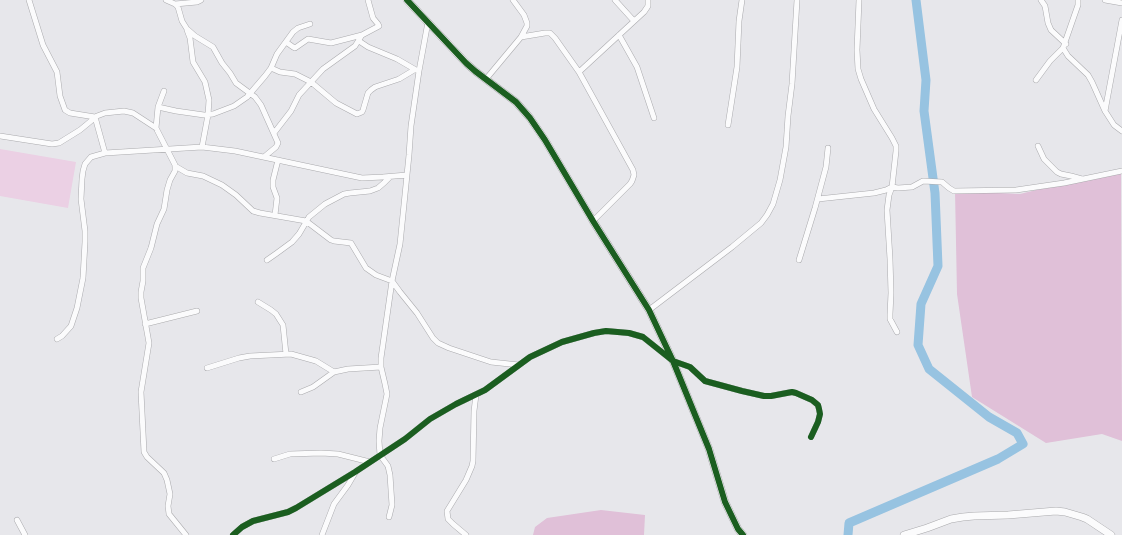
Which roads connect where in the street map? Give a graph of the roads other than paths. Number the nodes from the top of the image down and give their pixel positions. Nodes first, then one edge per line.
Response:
1 (29, 0) edge
2 (166, 0) edge
3 (202, 0) edge
4 (368, 0) edge
5 (407, 0) edge
6 (513, 0) edge
7 (615, 0) edge
8 (648, 0) edge
9 (742, 0) edge
10 (797, 0) edge
11 (859, 0) edge
12 (1041, 0) edge
13 (1078, 0) edge
14 (1105, 0) edge
15 (1122, 3) edge
16 (175, 4) junction
17 (1122, 20) edge
18 (634, 21) junction
19 (428, 22) junction
20 (310, 24) dead end
21 (187, 29) junction
22 (362, 35) junction
23 (619, 35) junction
24 (521, 37) junction
25 (359, 41) junction
26 (286, 42) junction
27 (1065, 46) junction
28 (271, 68) junction
29 (416, 71) junction
30 (579, 72) junction
31 (486, 79) junction
32 (1036, 80) dead end
33 (311, 82) junction
34 (164, 91) dead end
35 (251, 93) junction
36 (158, 107) junction
37 (1104, 111) junction
38 (208, 115) junction
39 (95, 117) junction
40 (654, 118) dead end
41 (728, 125) dead end
42 (156, 128) junction
43 (1122, 131) edge
44 (274, 133) junction
45 (0, 136) edge
46 (1038, 146) dead end
47 (202, 147) junction
48 (828, 148) dead end
49 (166, 150) junction
50 (105, 153) junction
51 (264, 157) junction
52 (278, 160) junction
53 (175, 166) junction
54 (1122, 171) edge
55 (407, 175) junction
56 (390, 177) junction
57 (1083, 179) junction
58 (892, 187) junction
59 (818, 199) junction
60 (275, 215) junction
61 (306, 221) junction
62 (593, 221) junction
63 (267, 260) dead end
64 (799, 260) dead end
65 (392, 281) junction
66 (258, 302) dead end
67 (649, 310) junction
68 (197, 311) dead end
69 (145, 324) junction
70 (897, 332) dead end
71 (57, 339) dead end
72 (286, 354) junction
73 (673, 361) junction
74 (519, 365) junction
75 (381, 367) junction
76 (207, 368) dead end
77 (334, 372) junction
78 (301, 392) dead end
79 (476, 395) junction
80 (811, 437) dead end
81 (380, 455) junction
82 (274, 459) dead end
83 (370, 462) junction
84 (355, 472) junction
85 (389, 517) dead end
86 (17, 520) dead end
87 (25, 535) edge
88 (186, 535) edge
89 (233, 535) edge
90 (322, 535) edge
91 (466, 535) edge
92 (743, 535) edge
93 (904, 535) edge
94 (1111, 535) edge

1 - 39 street
2 - 16 street
3 - 16 street
4 - 22 street
5 - 19 street
6 - 24 street
7 - 18 street
8 - 18 street
9 - 41 street
10 - 67 street
11 - 58 street
12 - 27 street
13 - 27 street
14 - 15 street
16 - 21 street
17 - 37 street
18 - 23 street
19 - 29 street
19 - 31 street
20 - 26 street
21 - 35 street
21 - 38 street
22 - 25 street
22 - 26 street
23 - 30 street
23 - 40 street
24 - 30 street
24 - 31 street
25 - 29 street
25 - 33 street
26 - 28 street
27 - 32 street
27 - 37 street
28 - 33 street
28 - 35 street
29 - 33 street
29 - 55 street
30 - 62 street
31 - 62 street
33 - 44 street
34 - 36 street
35 - 38 street
35 - 44 street
36 - 38 street
36 - 42 street
37 - 43 street
38 - 47 street
39 - 42 street
39 - 45 street
39 - 50 street
42 - 49 street
44 - 51 street
46 - 57 street
47 - 49 street
47 - 51 street
48 - 59 street
49 - 50 street
49 - 53 street
50 - 71 street
51 - 52 street
52 - 56 street
52 - 60 street
53 - 60 street
53 - 69 street
54 - 57 street
55 - 56 street
55 - 65 street
56 - 61 street
57 - 58 street
58 - 59 street
58 - 70 street
59 - 64 street
60 - 61 street
61 - 63 street
61 - 65 street
62 - 67 street
65 - 74 street
65 - 75 street
66 - 72 street
67 - 73 street
68 - 69 street
69 - 88 street
72 - 76 street
72 - 77 street
73 - 74 street
73 - 80 street
73 - 92 street
74 - 79 street
75 - 77 street
75 - 81 street
77 - 78 street
79 - 81 street
79 - 91 street
81 - 83 street
81 - 85 street
82 - 83 street
83 - 84 street
84 - 89 street
84 - 90 street
86 - 87 street
93 - 94 street

